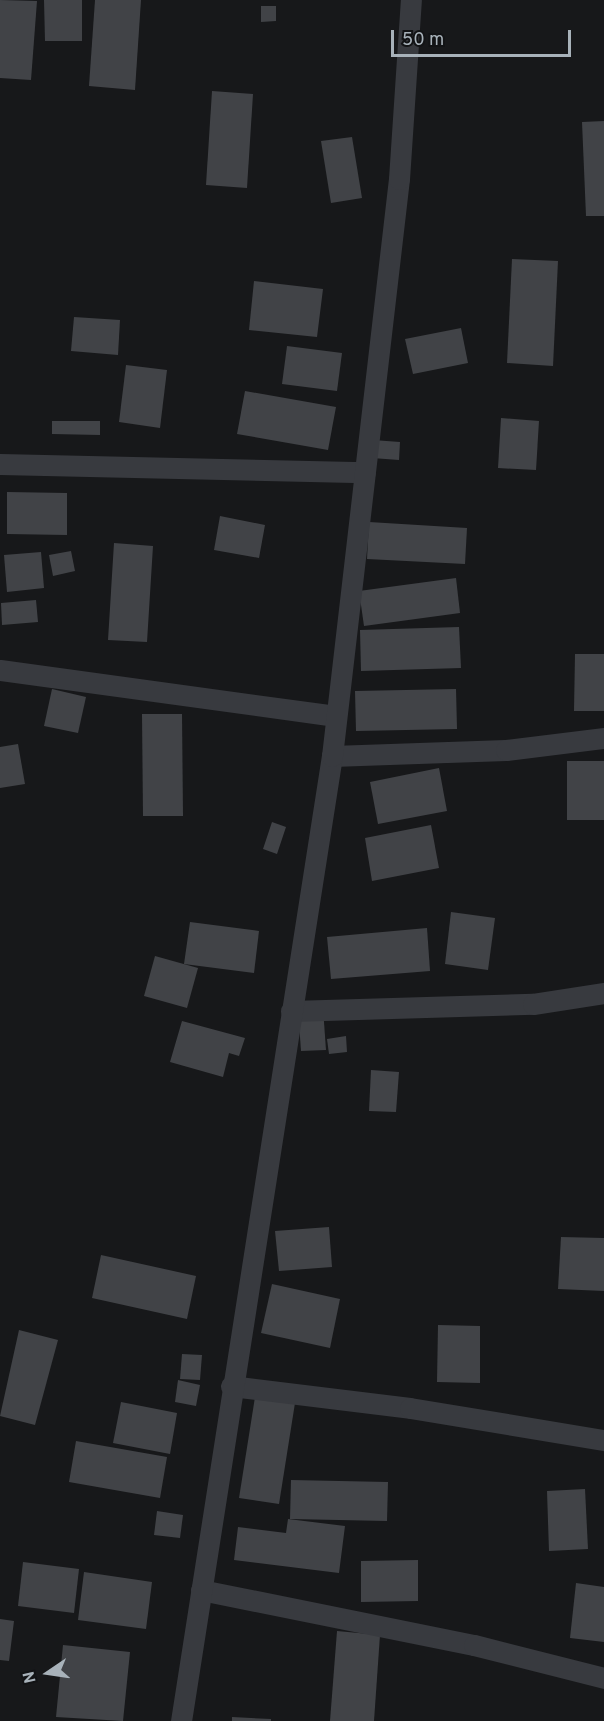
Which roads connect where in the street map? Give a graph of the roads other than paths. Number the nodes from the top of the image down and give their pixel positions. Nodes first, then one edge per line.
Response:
1 (411, 0) edge
2 (0, 464) edge
3 (365, 472) junction
4 (0, 670) edge
5 (336, 716) junction
6 (604, 738) edge
7 (332, 756) junction
8 (604, 993) edge
9 (291, 1011) junction
10 (231, 1386) junction
11 (604, 1440) edge
12 (201, 1590) junction
13 (604, 1678) edge
14 (181, 1721) edge

1 - 3 street
2 - 3 street
3 - 5 street
4 - 5 street
5 - 7 street
6 - 7 street
7 - 9 street
8 - 9 street
9 - 10 street
10 - 11 street
10 - 12 street
12 - 13 street
12 - 14 street

